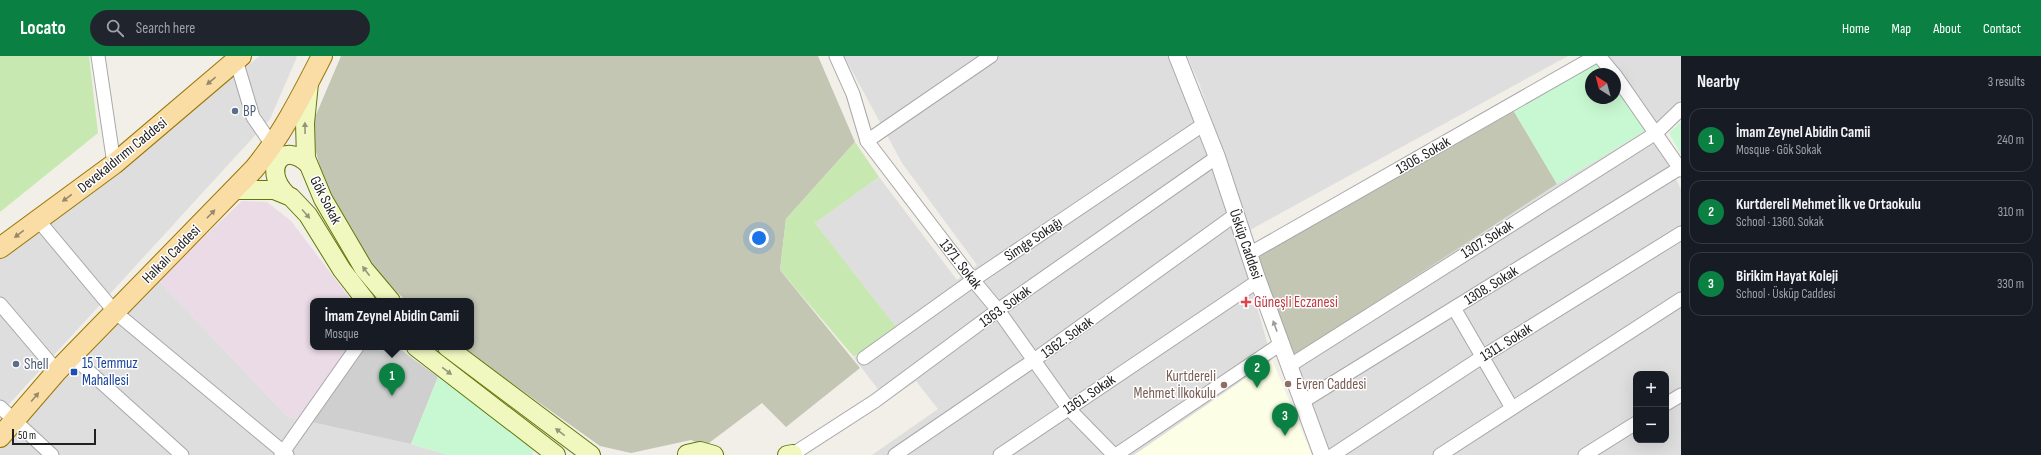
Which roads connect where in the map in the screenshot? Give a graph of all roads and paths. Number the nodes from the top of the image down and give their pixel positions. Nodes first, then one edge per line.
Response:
1 (98, 56) edge
2 (836, 56) edge
3 (992, 56) edge
4 (1177, 56) edge
5 (1598, 56) edge
6 (238, 58) edge
7 (315, 66) edge
8 (1609, 68) edge
9 (1621, 83) edge
10 (1681, 109) edge
11 (1204, 124) junction
12 (1656, 133) junction
13 (867, 141) junction
14 (273, 146) junction
15 (1217, 157) junction
16 (114, 164) junction
17 (308, 164) junction
18 (1681, 169) edge
19 (234, 190) junction
20 (286, 194) junction
21 (1235, 215) junction
22 (38, 220) junction
23 (1681, 233) edge
24 (0, 248) edge
25 (1249, 254) junction
26 (973, 280) junction
27 (1258, 281) junction
28 (364, 298) edge
29 (388, 298) edge
30 (1681, 299) edge
31 (0, 304) edge
32 (1454, 308) junction
33 (998, 310) junction
34 (115, 312) junction
35 (1282, 343) junction
36 (355, 350) edge
37 (420, 350) edge
38 (451, 350) edge
39 (72, 356) junction
40 (1482, 357) junction
41 (864, 358) dead end
42 (1034, 360) junction
43 (1289, 366) junction
44 (57, 372) junction
45 (504, 390) junction
46 (1681, 395) edge
47 (1302, 402) junction
48 (1669, 402) edge
49 (493, 405) junction
50 (0, 407) edge
51 (1068, 408) junction
52 (1512, 408) junction
53 (15, 421) junction
54 (1633, 425) edge
55 (0, 437) edge
56 (1601, 451) edge
57 (283, 454) edge
58 (52, 455) edge
59 (182, 455) edge
60 (556, 455) edge
61 (591, 455) edge
62 (683, 455) edge
63 (714, 455) edge
64 (791, 455) edge
65 (895, 455) edge
66 (1000, 455) edge
67 (1115, 455) edge
68 (1322, 455) edge
69 (1333, 455) edge
70 (1440, 455) edge
71 (1585, 455) edge

1 - 16 street
2 - 13 street, 1371. Sokak
3 - 13 street
4 - 11 street, Üsküp Caddesi
5 - 8 street
5 - 25 street, 1306. Sokak
6 - 14 street
6 -> 16 main road, Devekaldırımı Caddesi
7 - 14 main road, Halkalı Caddesi
17 -> 7 main road, Gök Sokak
9 - 12 street
10 - 12 street, 1307. Sokak
11 - 15 street, Üsküp Caddesi
11 - 26 street, Simge Sokağı
12 - 18 street
12 - 43 street, 1307. Sokak
13 - 26 street, 1371. Sokak
14 - 19 main road, Halkalı Caddesi
15 - 21 street, Üsküp Caddesi
15 - 33 street, 1363. Sokak
16 -> 22 main road, Devekaldırımı Caddesi
17 - 20 main road, Gök Sokak
29 -> 17 main road, Gök Sokak
18 - 32 street, 1308. Sokak
19 - 20 main road
34 -> 19 main road, Halkalı Caddesi
20 -> 28 main road, Gök Sokak
21 - 25 street, Üsküp Caddesi
21 - 42 street, 1362. Sokak
22 -> 24 main road, Devekaldırımı Caddesi
22 - 34 street
23 - 40 street, 1311. Sokak
25 - 27 street, Üsküp Caddesi
26 - 33 street, 1371. Sokak
26 - 41 street, Simge Sokağı
35 -> 27 street, Üsküp Caddesi
27 - 51 street, 1361. Sokak
30 - 52 street
31 - 44 street
32 - 40 street
32 - 47 street, 1308. Sokak
33 - 42 street, 1371. Sokak
33 - 64 street, 1363. Sokak
34 - 39 main road, Halkalı Caddesi
34 - 57 street
35 - 43 street, Üsküp Caddesi
35 - 67 street
36 - 57 street
37 -> 49 main road
38 - 45 main road
39 - 44 main road, Halkalı Caddesi
39 - 59 street
40 - 52 street
40 - 69 street, 1311. Sokak
42 - 51 street, 1371. Sokak
42 - 65 street, 1362. Sokak
43 - 47 street, Üsküp Caddesi
53 -> 44 main road, Halkalı Caddesi
45 - 49 main road
61 -> 45 main road
46 - 48 street
47 - 68 street, Üsküp Caddesi
49 - 60 main road
50 - 53 street
51 - 66 street, 1361. Sokak
51 - 67 street, 1371. Sokak
52 - 70 street
53 - 55 main road, Halkalı Caddesi
53 - 58 street
54 - 56 street
56 - 71 street
62 - 63 main road

